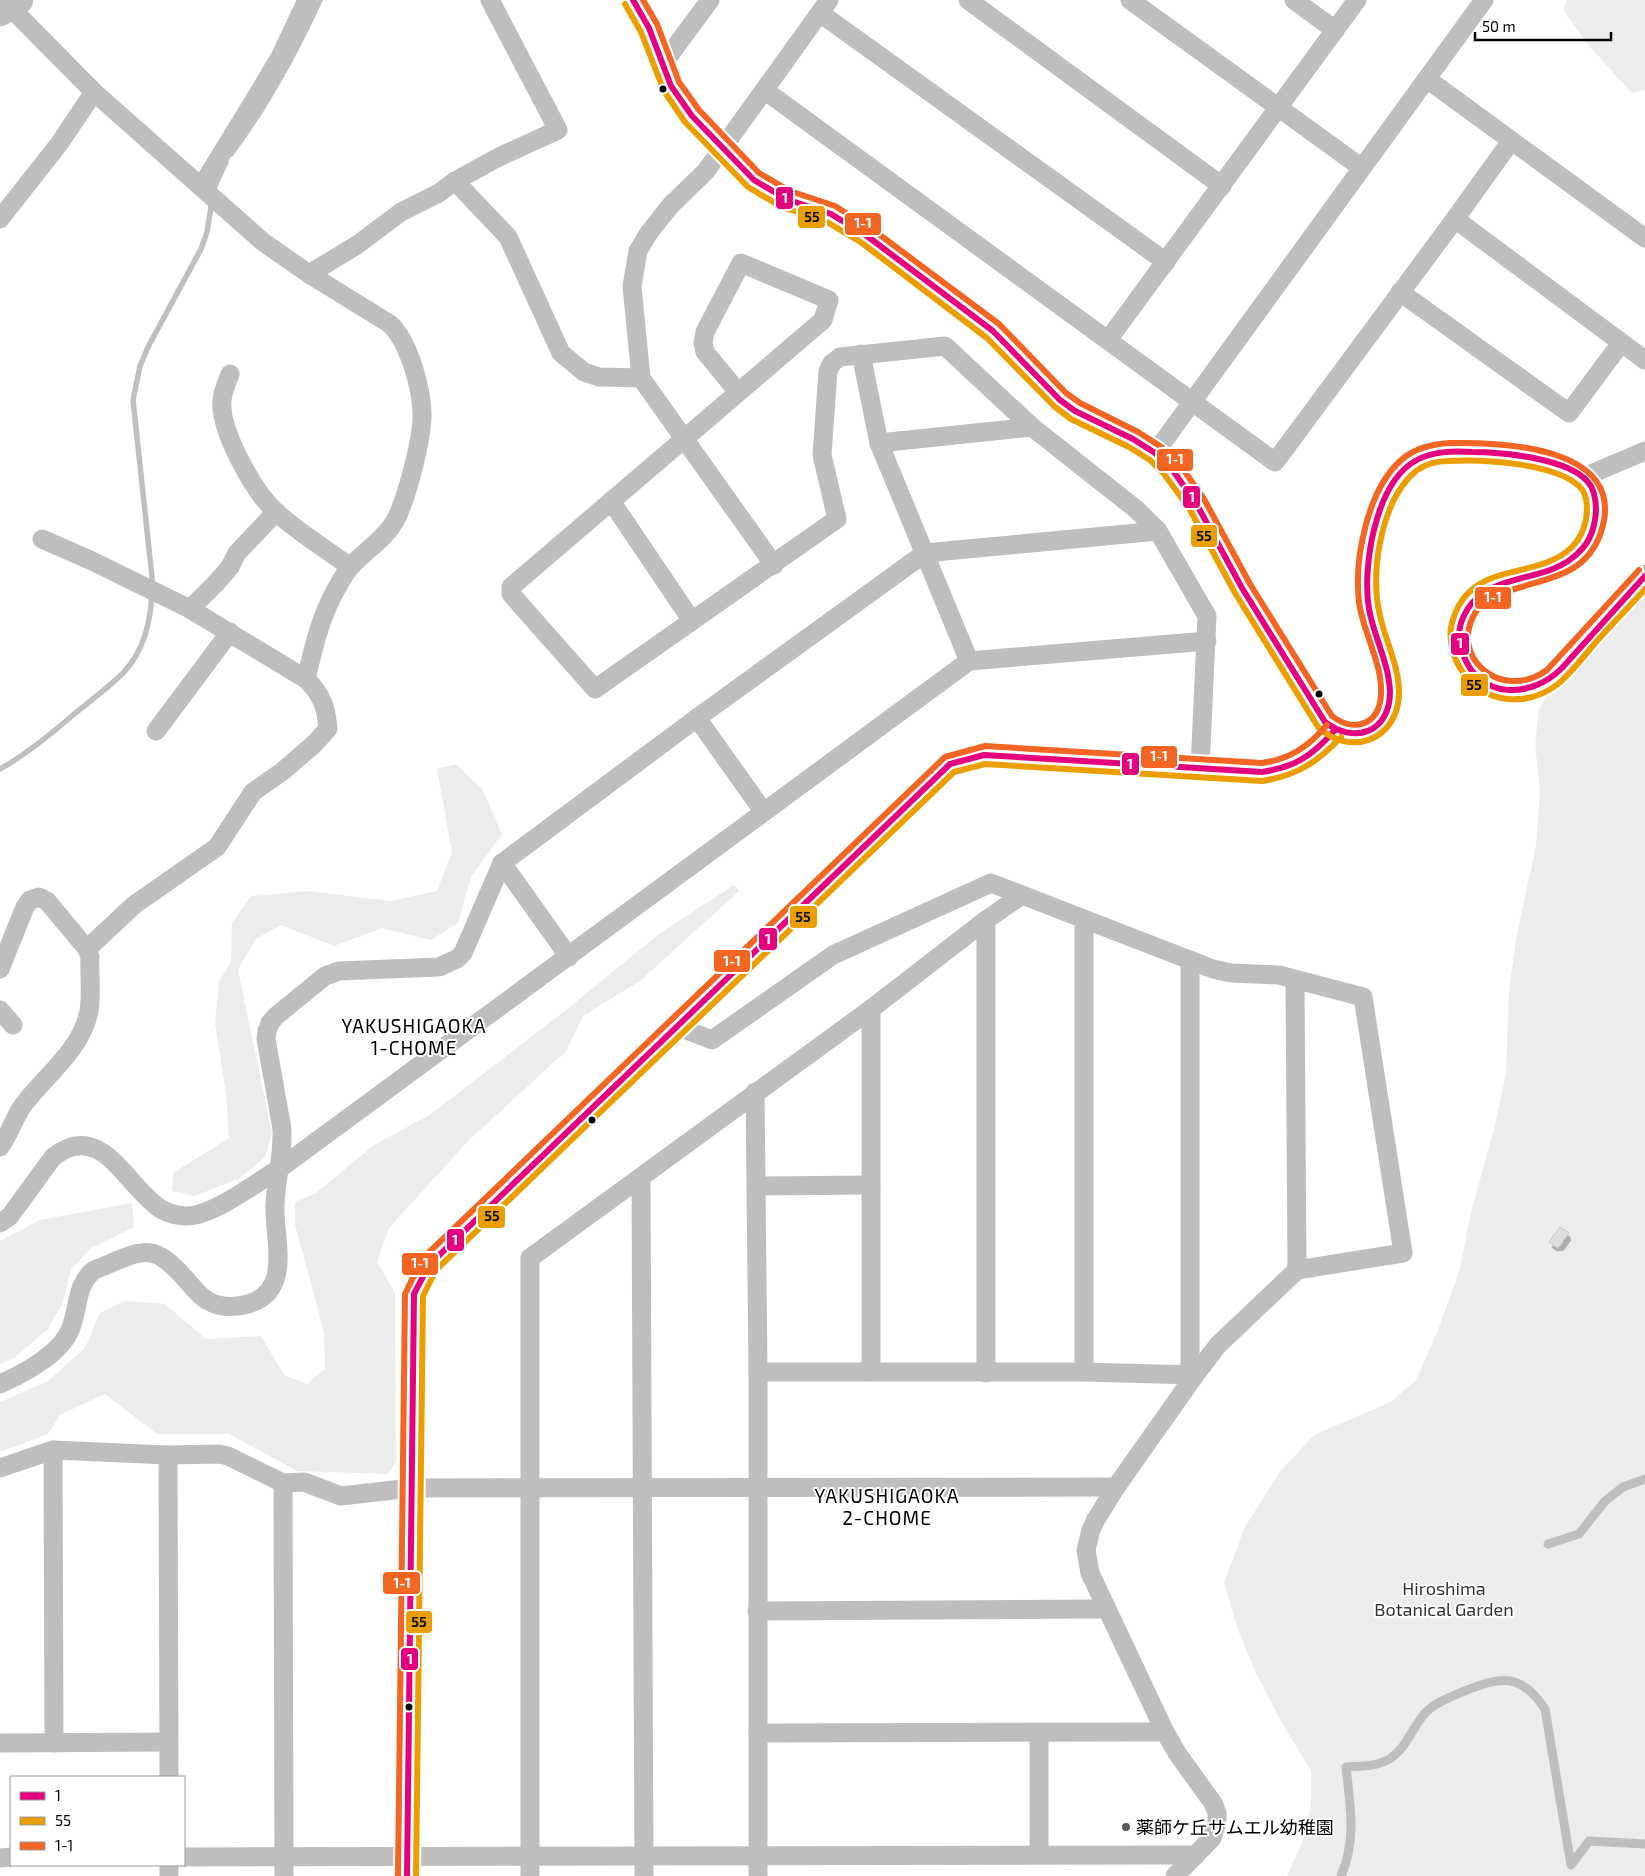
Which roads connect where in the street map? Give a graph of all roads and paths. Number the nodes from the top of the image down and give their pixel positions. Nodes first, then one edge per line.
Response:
1 (307, 0) edge
2 (490, 0) edge
3 (633, 0) edge
4 (710, 0) edge
5 (968, 0) edge
6 (1130, 0) edge
7 (1294, 0) edge
8 (1357, 0) edge
9 (1484, 0) edge
10 (8, 5) edge
11 (825, 6) edge
12 (1335, 30) junction
13 (662, 65) junction
14 (1427, 78) junction
15 (764, 90) junction
16 (94, 92) junction
17 (1278, 108) junction
18 (1511, 140) junction
19 (722, 148) junction
20 (1362, 168) junction
21 (455, 181) junction
22 (1222, 186) junction
23 (208, 193) junction
24 (1455, 219) junction
25 (0, 220) edge
26 (1645, 238) edge
27 (1166, 262) junction
28 (309, 274) junction
29 (1400, 292) junction
30 (1108, 340) junction
31 (1621, 343) junction
32 (861, 354) junction
33 (1645, 360) edge
34 (230, 374) dead end
35 (641, 378) junction
36 (738, 392) junction
37 (1192, 402) junction
38 (1032, 427) junction
39 (684, 439) junction
40 (879, 443) junction
41 (1645, 451) edge
42 (1156, 452) junction
43 (1584, 477) junction
44 (611, 501) junction
45 (276, 512) junction
46 (1158, 531) junction
47 (42, 539) dead end
48 (925, 553) junction
49 (774, 565) junction
50 (350, 567) junction
51 (1645, 576) edge
52 (190, 609) junction
53 (692, 621) junction
54 (230, 632) junction
55 (1207, 641) junction
56 (969, 661) junction
57 (306, 678) junction
58 (697, 718) junction
59 (156, 731) dead end
60 (1334, 731) junction
61 (1200, 769) junction
62 (763, 811) junction
63 (502, 863) junction
64 (1022, 895) junction
65 (1084, 919) junction
66 (986, 920) junction
67 (87, 949) junction
68 (569, 957) junction
69 (1190, 960) junction
70 (0, 969) edge
71 (1295, 980) junction
72 (871, 1009) junction
73 (0, 1010) edge
74 (13, 1025) dead end
75 (676, 1026) junction
76 (755, 1092) junction
77 (0, 1147) edge
78 (279, 1169) junction
79 (641, 1178) junction
80 (871, 1185) junction
81 (757, 1186) junction
82 (0, 1223) edge
83 (1297, 1270) junction
84 (758, 1372) junction
85 (871, 1372) junction
86 (1084, 1372) junction
87 (986, 1373) junction
88 (1192, 1375) junction
89 (0, 1384) edge
90 (53, 1450) junction
91 (168, 1454) junction
92 (0, 1468) edge
93 (1645, 1479) edge
94 (283, 1483) junction
95 (758, 1487) junction
96 (412, 1488) junction
97 (530, 1488) junction
98 (643, 1488) junction
99 (1116, 1488) junction
100 (1548, 1544) dead end
101 (1106, 1609) junction
102 (757, 1611) junction
103 (1165, 1732) junction
104 (758, 1733) junction
105 (1039, 1733) junction
106 (169, 1742) junction
107 (0, 1743) edge
108 (54, 1743) junction
109 (169, 1776) edge
110 (1645, 1844) edge
111 (1039, 1854) junction
112 (1196, 1855) junction
113 (644, 1856) junction
114 (185, 1857) edge
115 (284, 1857) junction
116 (530, 1857) junction
117 (758, 1857) junction
118 (407, 1867) edge
119 (284, 1876) edge
120 (530, 1876) edge
121 (644, 1876) edge
122 (758, 1876) edge
123 (1175, 1876) edge
124 (1340, 1876) edge

1 - 23 street
2 - 21 street
3 - 13 street
4 - 13 street
5 - 22 street
6 - 17 street
7 - 12 street
8 - 12 street
9 - 14 street
10 - 16 street
11 - 15 street
11 - 27 street
12 - 17 street
13 - 19 street
14 - 18 street
14 - 20 street
15 - 19 street
15 - 30 street
16 - 23 street
16 - 25 street
17 - 20 street
17 - 22 street
18 - 24 street
18 - 26 street
19 - 35 street
19 - 42 street
20 - 37 street
21 - 28 street
21 - 35 street
22 - 27 street
23 - 28 street
24 - 29 street
24 - 31 street
27 - 30 street
28 - 50 street
29 - 31 street
29 - 37 street
30 - 37 street
31 - 33 street
32 - 38 street
32 - 40 street
32 - 49 street
34 - 45 street
35 - 39 street
36 - 36 street
36 - 39 street
37 - 42 street
38 - 40 street
38 - 46 street
39 - 44 street
39 - 49 street
40 - 48 street
41 - 43 street
42 - 60 street
43 - 51 street
43 - 60 street
44 - 53 street
44 - 53 street
45 - 50 street
45 - 52 street
46 - 48 street
46 - 55 street
47 - 52 street
48 - 56 street
48 - 58 street
49 - 53 street
50 - 57 street
52 - 54 street
54 - 57 street
54 - 59 street
55 - 56 street
55 - 61 street
56 - 62 street
57 - 67 street
58 - 62 street
58 - 63 street
60 - 61 street
61 - 75 street
62 - 68 street
63 - 68 street
63 - 78 street
64 - 65 street
64 - 66 street
64 - 75 street
65 - 69 street
65 - 86 street
66 - 72 street
66 - 87 street
67 - 70 street
67 - 77 street
68 - 78 street
69 - 71 street
69 - 88 street
71 - 83 street
71 - 83 street
72 - 76 street
72 - 80 street
73 - 74 street
75 - 96 street
76 - 79 street
76 - 81 street
78 - 82 street
78 - 89 street
79 - 97 street
79 - 98 street
80 - 81 street
80 - 85 street
81 - 84 street
83 - 88 street
84 - 85 street
84 - 95 street
85 - 87 street
86 - 87 street
86 - 88 street
88 - 99 street
90 - 91 street
90 - 92 street
90 - 108 street
91 - 94 street
91 - 106 street
93 - 100 lane
94 - 96 street
94 - 115 street
95 - 98 street
95 - 99 street
95 - 102 street
96 - 97 street
96 - 118 street
97 - 98 street
97 - 116 street
98 - 113 street
99 - 101 street
101 - 102 street
101 - 103 street
102 - 104 street
103 - 105 street
103 - 112 street
104 - 105 street
104 - 117 street
105 - 111 street
106 - 108 street
106 - 109 street
107 - 108 street
110 - 124 lane
111 - 112 street
111 - 117 street
112 - 123 street
113 - 116 street
113 - 117 street
113 - 121 street
114 - 115 street
115 - 118 street
115 - 119 street
116 - 118 street
116 - 120 street
117 - 122 street

